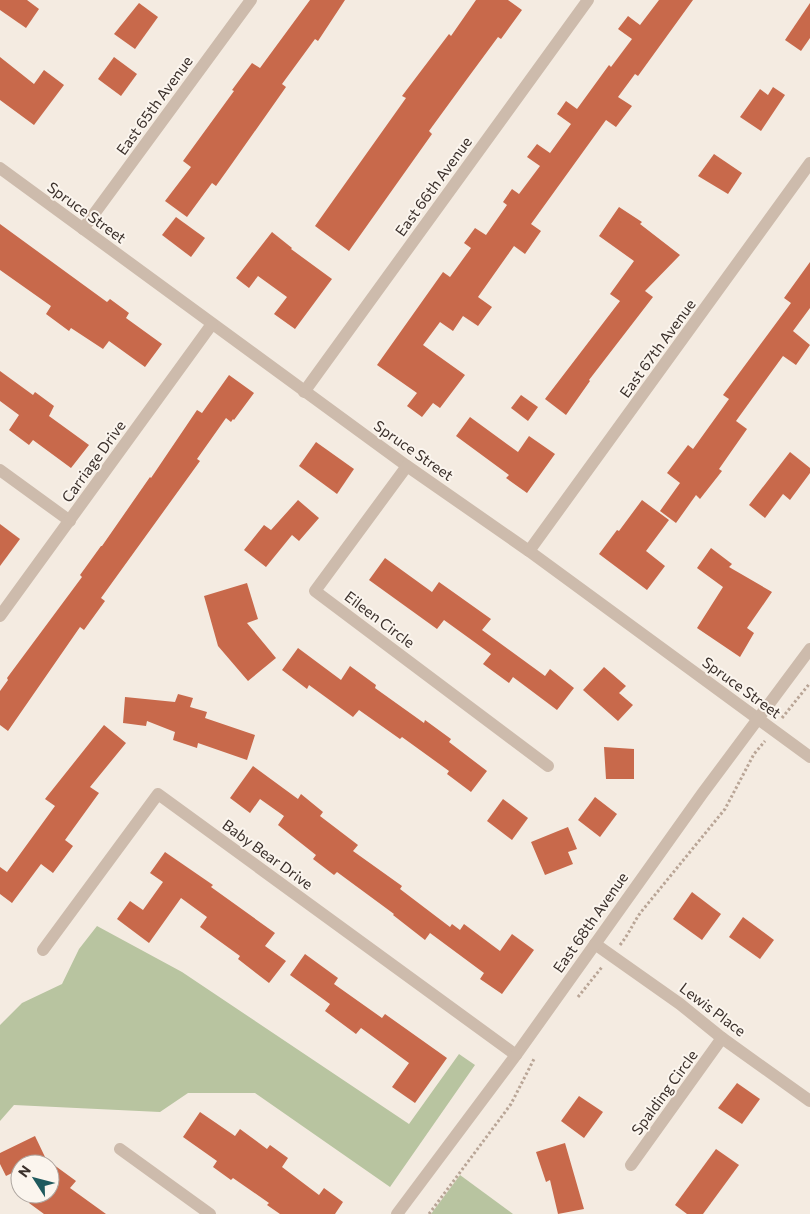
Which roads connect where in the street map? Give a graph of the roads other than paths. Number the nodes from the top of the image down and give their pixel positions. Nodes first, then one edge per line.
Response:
1 (251, 0) edge
2 (588, 0) edge
3 (810, 163) edge
4 (0, 168) edge
5 (83, 229) junction
6 (212, 324) junction
7 (304, 392) junction
8 (407, 466) junction
9 (0, 470) edge
10 (70, 521) junction
11 (529, 551) junction
12 (0, 616) edge
13 (810, 649) edge
14 (758, 720) junction
15 (810, 757) edge
16 (548, 766) dead end
17 (595, 944) junction
18 (43, 950) dead end
19 (722, 1038) junction
20 (516, 1056) junction
21 (810, 1101) edge
22 (120, 1149) dead end
23 (631, 1165) dead end
24 (210, 1214) edge
25 (397, 1214) edge

1 - 5 street, East 65th Avenue
2 - 7 street, East 66th Avenue
3 - 11 street, East 67th Avenue
4 - 5 street, Spruce Street
5 - 6 street, Spruce Street
6 - 7 street, Spruce Street
6 - 10 street, Carriage Drive
7 - 8 street, Spruce Street
8 - 11 street, Spruce Street
8 - 16 street, Eileen Circle
9 - 10 street
10 - 12 street, Carriage Drive
11 - 14 street, Spruce Street
13 - 14 street, East 68th Avenue
14 - 15 street, Spruce Street
14 - 17 street, East 68th Avenue
17 - 19 street, Lewis Place
17 - 20 street, East 68th Avenue
18 - 20 street, Baby Bear Drive
19 - 21 street, Lewis Place
19 - 23 street, Spalding Circle
20 - 25 street, East 68th Avenue
22 - 24 street

